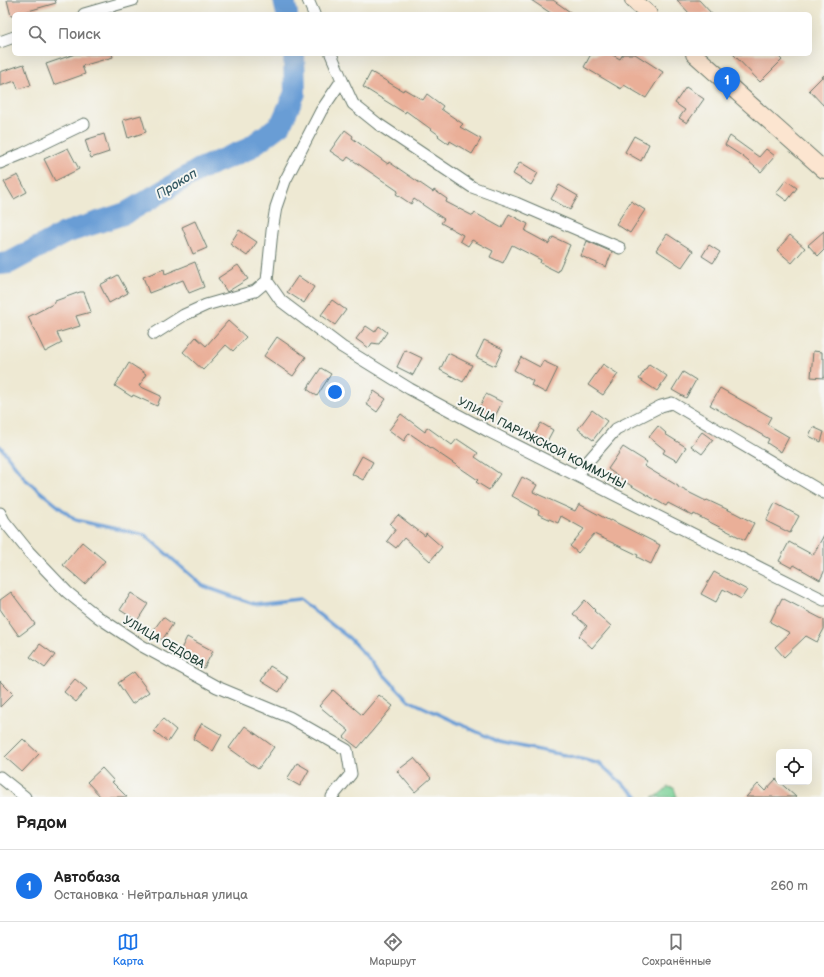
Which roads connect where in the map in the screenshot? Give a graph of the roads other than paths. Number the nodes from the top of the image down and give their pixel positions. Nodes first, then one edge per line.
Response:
1 (133, 0) edge
2 (308, 0) edge
3 (633, 0) edge
4 (91, 12) edge
5 (313, 12) edge
6 (647, 12) edge
7 (12, 38) edge
8 (0, 42) edge
9 (332, 56) edge
10 (696, 56) edge
11 (342, 80) junction
12 (84, 124) dead end
13 (0, 163) edge
14 (824, 170) edge
15 (620, 248) dead end
16 (268, 281) junction
17 (154, 334) dead end
18 (576, 475) junction
19 (824, 492) edge
20 (0, 513) edge
21 (824, 600) edge
22 (0, 778) edge
23 (25, 797) edge
24 (332, 797) edge

1 - 4 street
2 - 5 street
3 - 6 main road
7 - 8 street
9 - 11 street
10 - 14 main road
11 - 15 street
11 - 16 street
12 - 13 street
16 - 17 street
16 - 18 street, УЛИЦА ПАРИЖСКОЙ КОММУНЫ
18 - 19 street
18 - 21 street, УЛИЦА ПАРИЖСКОЙ КОММУНЫ
20 - 24 street, УЛИЦА СЕДОВА
22 - 23 street

